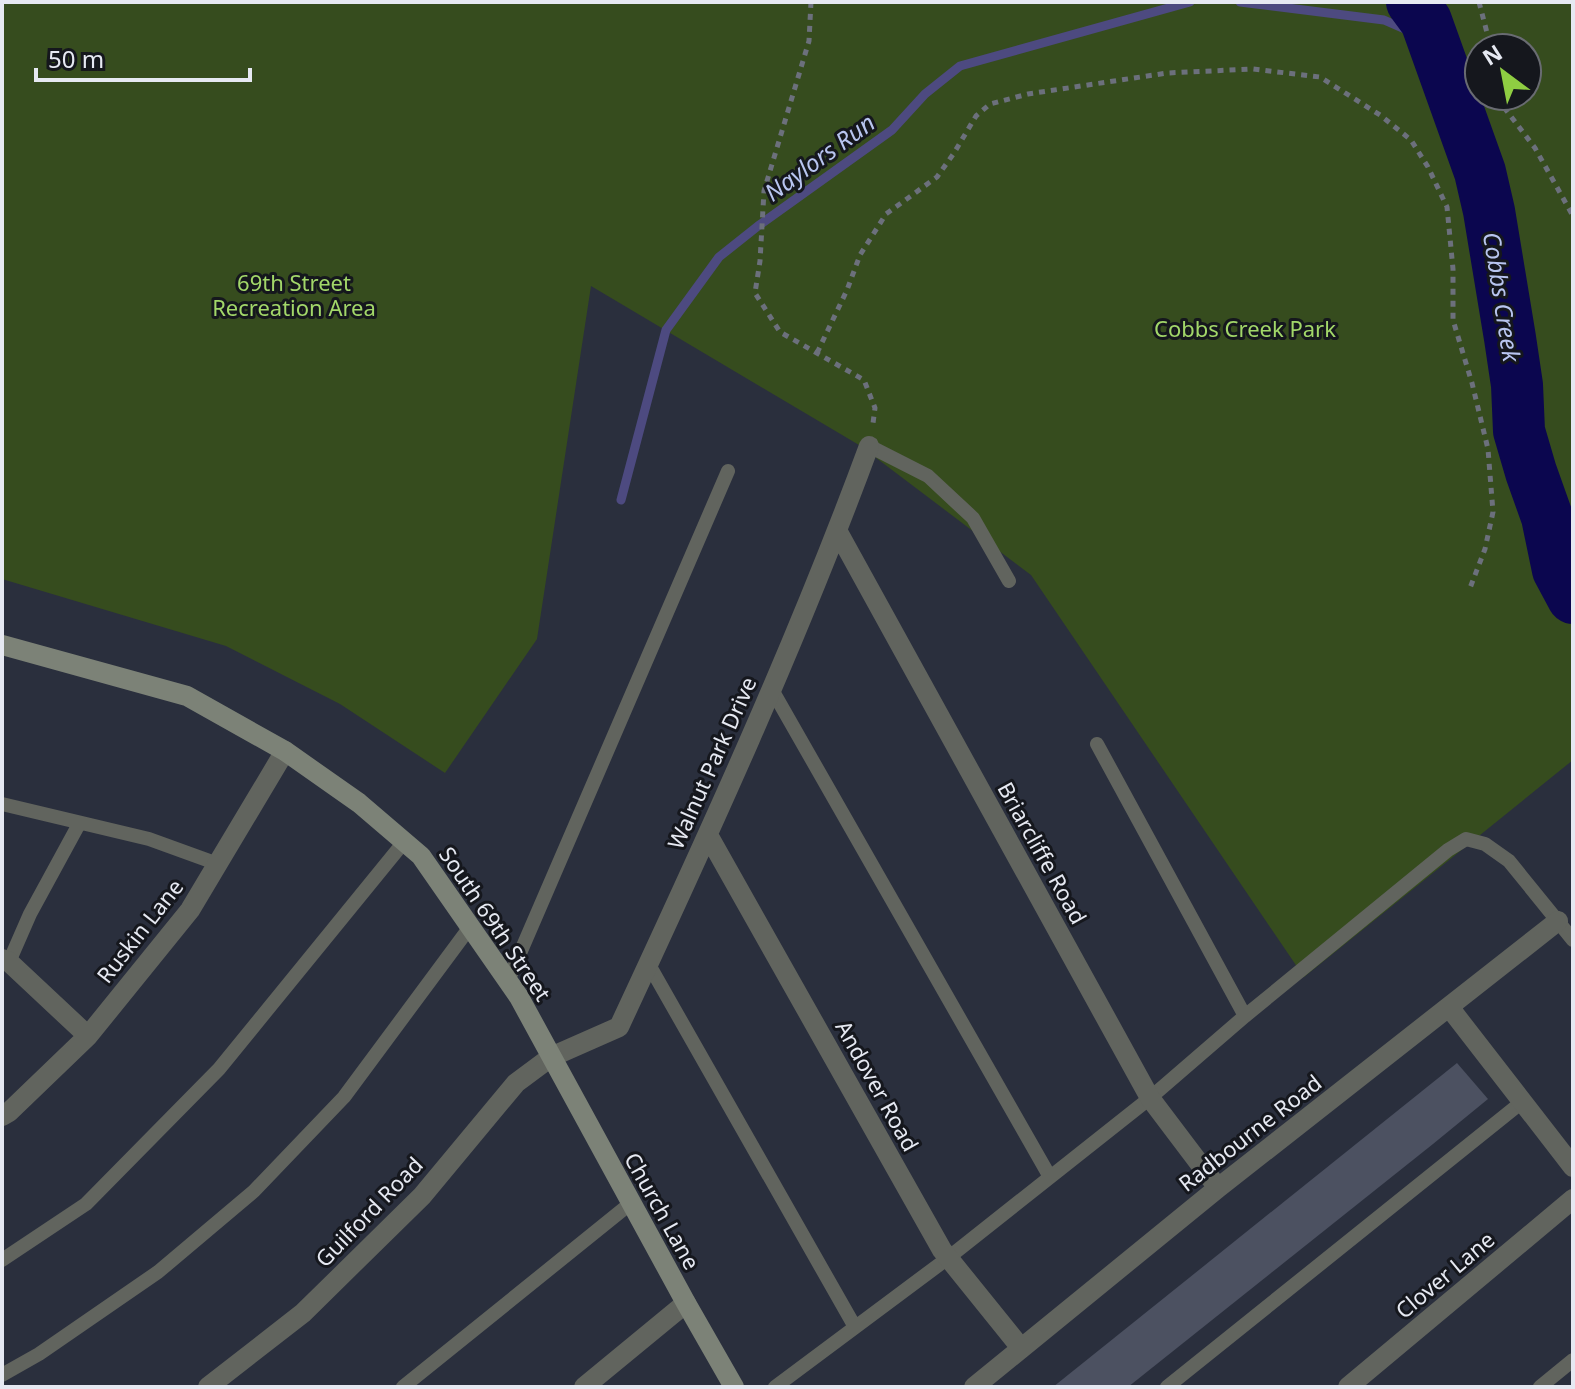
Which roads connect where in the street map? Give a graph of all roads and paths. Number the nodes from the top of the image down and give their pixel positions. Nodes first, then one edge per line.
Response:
1 (811, 2) edge
2 (1479, 2) edge
3 (1487, 32) edge
4 (1508, 112) edge
5 (1573, 216) edge
6 (817, 353) junction
7 (869, 446) junction
8 (728, 471) dead end
9 (838, 532) junction
10 (1009, 581) dead end
11 (1470, 588) dead end
12 (2, 645) edge
13 (771, 688) junction
14 (1097, 744) dead end
15 (285, 751) junction
16 (2, 804) edge
17 (79, 824) junction
18 (708, 835) junction
19 (404, 842) junction
20 (218, 864) junction
21 (1558, 921) junction
22 (470, 927) junction
23 (1573, 940) edge
24 (5, 960) edge
25 (648, 963) junction
26 (508, 981) junction
27 (1449, 1007) junction
28 (1245, 1016) junction
29 (88, 1036) junction
30 (551, 1057) junction
31 (1150, 1098) junction
32 (1522, 1102) junction
33 (2, 1116) edge
34 (1573, 1167) edge
35 (1050, 1177) junction
36 (1218, 1188) junction
37 (1573, 1199) edge
38 (631, 1203) junction
39 (948, 1258) junction
40 (2, 1260) edge
41 (686, 1303) junction
42 (855, 1327) junction
43 (1021, 1348) junction
44 (1573, 1360) edge
45 (2, 1375) edge
46 (208, 1387) edge
47 (403, 1387) edge
48 (584, 1387) edge
49 (734, 1387) edge
50 (775, 1387) edge
51 (974, 1387) edge
52 (1167, 1387) edge
53 (1348, 1387) edge
54 (1540, 1387) edge

1 - 6 path
2 - 3 path
4 - 5 path
6 - 7 path
6 - 11 path
7 - 9 street, Walnut Park Drive
7 - 10 lane
8 - 26 lane
9 - 13 street, Walnut Park Drive
9 - 31 street, Briarcliffe Road
12 - 15 main road, South 69th Street
13 - 18 street, Walnut Park Drive
13 - 35 lane
14 - 28 lane
15 - 19 main road, South 69th Street
15 - 20 street, Ruskin Lane
16 - 17 lane
17 - 20 lane
17 - 24 lane
18 - 25 street, Walnut Park Drive
18 - 39 street, Andover Road
19 - 22 main road, South 69th Street
19 - 40 lane
20 - 29 street, Ruskin Lane
21 - 23 lane
21 - 27 street, Radbourne Road
21 - 28 lane
22 - 26 main road, South 69th Street
22 - 45 lane
24 - 29 street
25 - 30 street, Walnut Park Drive
25 - 42 lane
26 - 30 main road, South 69th Street
27 - 32 street
27 - 36 street, Radbourne Road
28 - 31 lane
29 - 33 street, Ruskin Lane
30 - 38 main road, Church Lane
30 - 46 street, Guilford Road
31 - 35 lane
31 - 36 street, Briarcliffe Road
32 - 34 street
32 - 52 lane
35 - 39 lane
36 - 43 street, Radbourne Road
37 - 53 street, Clover Lane
38 - 41 main road, Church Lane
38 - 47 lane
39 - 42 lane
39 - 43 street, Andover Road
41 - 48 street
41 - 49 main road, Church Lane
42 - 50 lane
43 - 51 street, Radbourne Road
44 - 54 lane

